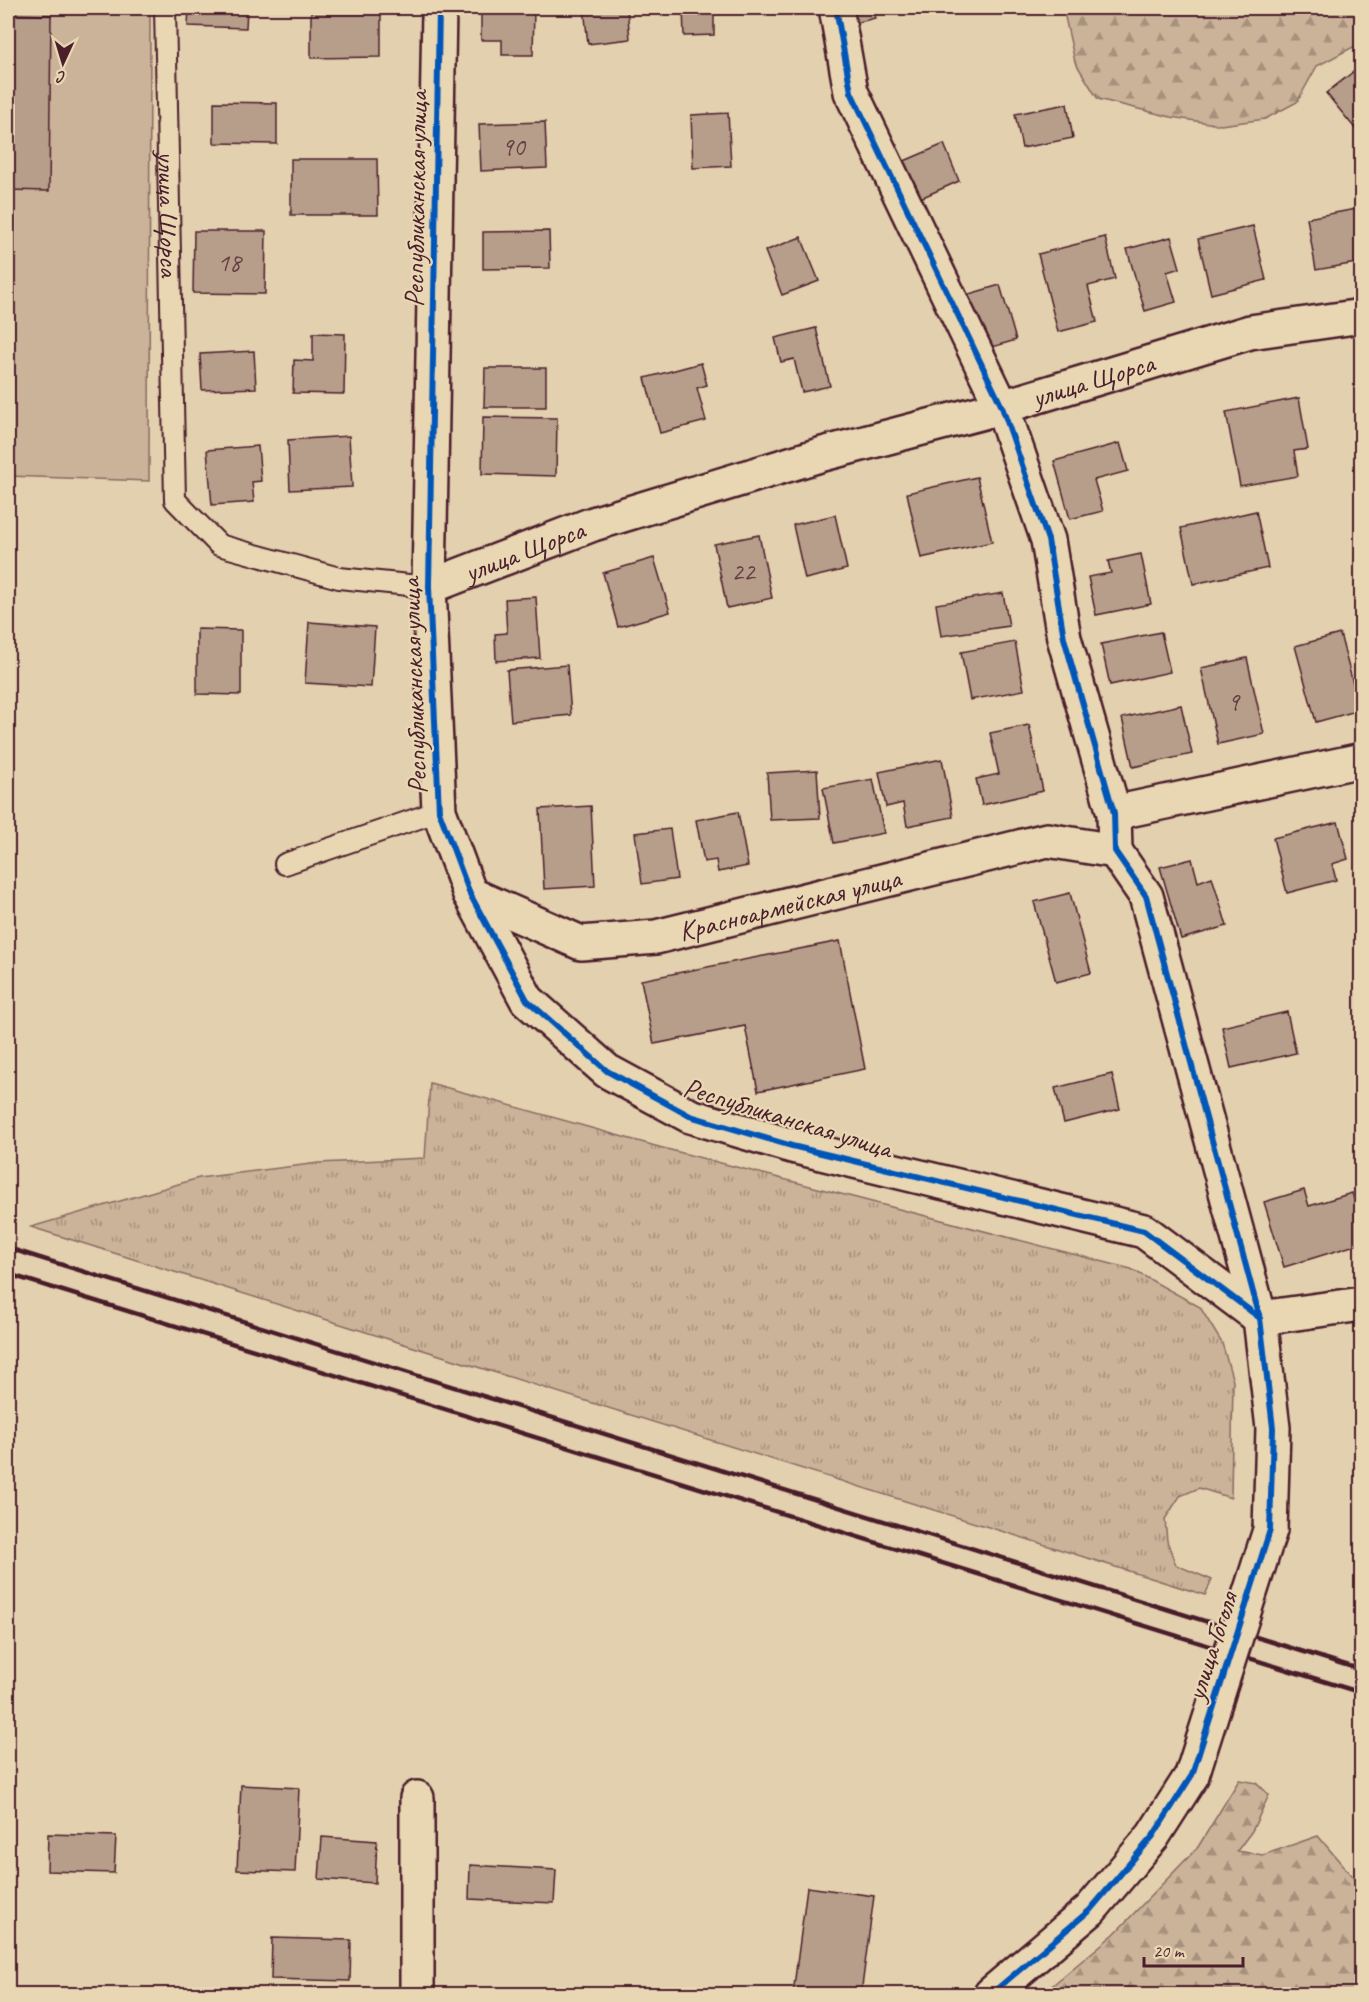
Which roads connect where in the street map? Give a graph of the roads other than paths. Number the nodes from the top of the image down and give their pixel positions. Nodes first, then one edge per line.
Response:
1 (165, 8) edge
2 (439, 8) edge
3 (836, 8) edge
4 (1362, 316) edge
5 (1002, 407) junction
6 (429, 587) junction
7 (1362, 760) edge
8 (439, 811) junction
9 (1114, 813) junction
10 (1115, 851) junction
11 (285, 864) dead end
12 (470, 894) junction
13 (1362, 1304) edge
14 (1260, 1318) junction
15 (417, 1798) dead end
16 (417, 1995) edge
17 (991, 1995) edge

1 - 6 lane, улица Щорса
2 - 6 street, Республиканская улица
3 - 5 street
4 - 5 street, улица Щорса
5 - 6 street, улица Щорса
5 - 9 street
6 - 8 street, Республиканская улица
7 - 9 street
8 - 11 lane
8 - 12 street, Республиканская улица
9 - 10 street
10 - 12 street, Красноармейская улица
10 - 14 street
12 - 14 street, Республиканская улица
13 - 14 street
14 - 17 street, улица Гоголя, bridge
15 - 16 street

